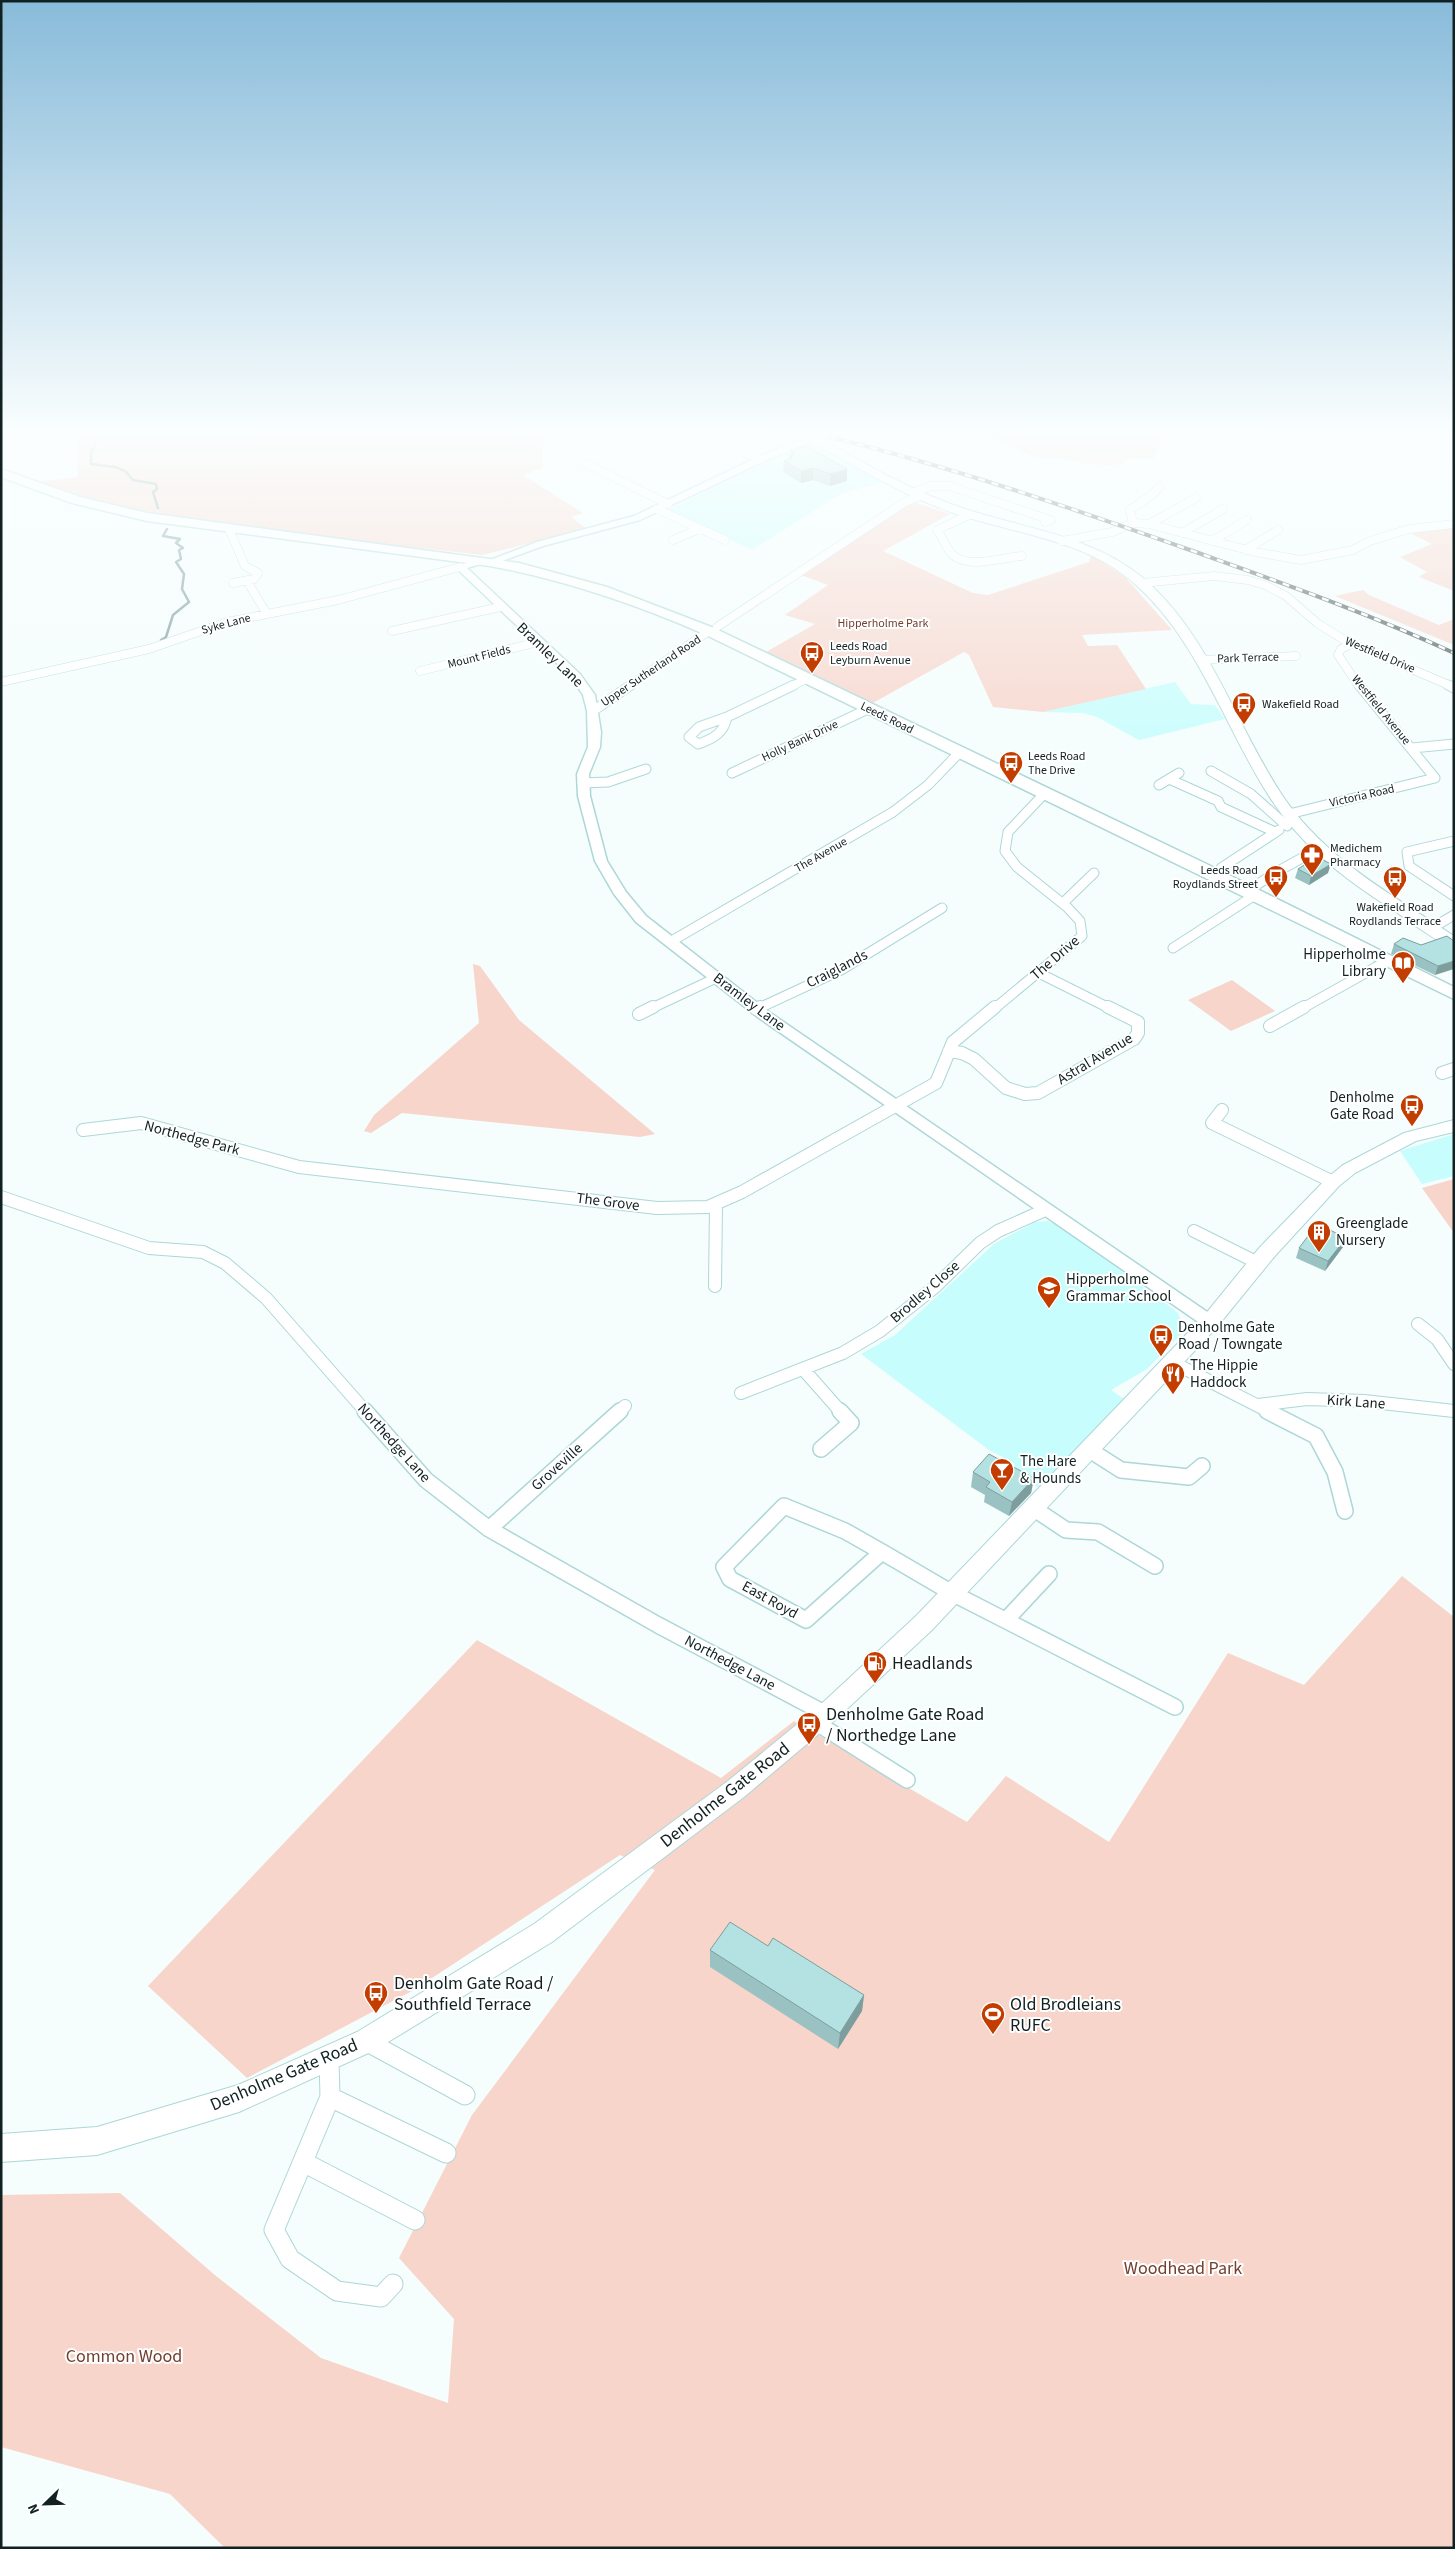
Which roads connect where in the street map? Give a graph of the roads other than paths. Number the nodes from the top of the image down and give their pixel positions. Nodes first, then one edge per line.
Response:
1 (237, 547) edge
2 (375, 547) edge
3 (530, 547) edge
4 (836, 547) edge
5 (948, 547) edge
6 (1078, 547) edge
7 (1236, 547) edge
8 (1251, 547) edge
9 (1358, 547) edge
10 (1246, 550) junction
11 (1022, 556) dead end
12 (485, 561) junction
13 (460, 567) junction
14 (233, 583) dead end
15 (1142, 583) junction
16 (250, 586) dead end
17 (500, 606) junction
18 (267, 614) junction
19 (713, 629) junction
20 (392, 631) dead end
21 (538, 642) junction
22 (1351, 644) junction
23 (1296, 656) dead end
24 (1200, 660) junction
25 (420, 671) dead end
26 (807, 679) junction
27 (1, 682) edge
28 (1454, 688) edge
29 (868, 709) junction
30 (593, 711) junction
31 (727, 717) dead end
32 (1454, 744) edge
33 (1412, 748) junction
34 (959, 753) junction
35 (646, 769) dead end
36 (1211, 771) dead end
37 (732, 773) dead end
38 (1179, 773) dead end
39 (1435, 778) joint
40 (1169, 779) junction
41 (582, 783) junction
42 (1159, 785) dead end
43 (1044, 794) junction
44 (1291, 821) junction
45 (1275, 832) junction
46 (1454, 841) edge
47 (1320, 848) junction
48 (1221, 868) dead end
49 (1094, 873) dead end
50 (1251, 893) junction
51 (1454, 896) edge
52 (1063, 903) junction
53 (942, 908) dead end
54 (1454, 915) edge
55 (1432, 928) junction
56 (670, 942) junction
57 (1454, 943) edge
58 (1173, 948) dead end
59 (1387, 961) junction
60 (1039, 973) junction
61 (716, 978) junction
62 (1454, 994) edge
63 (756, 1009) junction
64 (639, 1014) dead end
65 (1270, 1026) dead end
66 (948, 1051) junction
67 (1454, 1069) edge
68 (1442, 1073) dead end
69 (893, 1105) junction
70 (1222, 1110) dead end
71 (1454, 1126) edge
72 (83, 1130) dead end
73 (299, 1167) joint
74 (1333, 1182) junction
75 (1, 1197) edge
76 (716, 1204) junction
77 (1046, 1210) junction
78 (1194, 1231) dead end
79 (1258, 1263) junction
80 (715, 1286) dead end
81 (1210, 1322) junction
82 (1418, 1324) dead end
83 (1172, 1362) junction
84 (1454, 1364) edge
85 (803, 1369) junction
86 (741, 1393) dead end
87 (1258, 1404) junction
88 (625, 1406) dead end
89 (1454, 1411) edge
90 (821, 1449) dead end
91 (1088, 1449) junction
92 (1202, 1466) dead end
93 (1033, 1508) junction
94 (1345, 1511) dead end
95 (489, 1529) junction
96 (882, 1552) junction
97 (1155, 1566) dead end
98 (1049, 1574) dead end
99 (952, 1593) junction
100 (1006, 1620) junction
101 (1175, 1706) dead end
102 (820, 1718) junction
103 (907, 1780) dead end
104 (366, 2040) junction
105 (330, 2059) junction
106 (465, 2094) dead end
107 (330, 2097) junction
108 (1, 2148) edge
109 (446, 2153) dead end
110 (303, 2162) junction
111 (415, 2220) dead end
112 (393, 2284) dead end

1 - 14 street
2 - 12 highway, Leeds Road
3 - 12 street, Syke Lane
4 - 19 street, Upper Sutherland Road
5 - 11 street
6 - 15 main road
7 - 10 street
8 - 10 street
9 - 10 street
12 - 13 street, Syke Lane
12 - 19 highway, Leeds Road
13 - 17 street, Bramley Lane
13 - 18 street, Syke Lane
15 - 22 street, Westfield Drive
15 - 24 main road
16 - 18 street
17 - 20 street
17 - 21 street, Bramley Lane
18 - 27 street, Syke Lane
19 - 26 highway, Leeds Road
19 - 30 street, Upper Sutherland Road
21 - 25 street, Mount Fields
21 - 30 street, Bramley Lane
22 - 28 street, Westfield Drive
22 - 33 street, Westfield Avenue
23 - 24 street, Park Terrace
24 - 44 main road
26 - 29 highway, Leeds Road
26 - 31 street
29 - 34 highway, Leeds Road
29 - 37 street, Holly Bank Drive
30 - 41 street, Bramley Lane
32 - 33 street
33 - 39 street, Westfield Avenue
34 - 43 highway, Leeds Road
34 - 56 street, The Avenue
35 - 41 street
36 - 44 street
38 - 40 street
39 - 44 street, Victoria Road
40 - 42 street
40 - 45 street
41 - 56 street, Bramley Lane
43 - 50 highway, Leeds Road
43 - 52 street, The Drive
44 - 45 street, Victoria Road
44 - 47 main road
45 - 48 street, Victoria Road
46 - 51 street
47 - 50 street
47 - 55 main road
49 - 52 street
50 - 58 street
50 - 59 highway, Leeds Road
52 - 60 street, The Drive
53 - 63 street, Craiglands
54 - 55 street
55 - 57 main road
56 - 61 street, Bramley Lane
59 - 62 highway, Leeds Road
59 - 65 street
60 - 66 street, The Drive
60 - 66 street, Astral Avenue
61 - 63 street, Bramley Lane
61 - 64 street
63 - 69 street, Bramley Lane
66 - 69 street, The Drive
67 - 68 street
69 - 76 street, The Grove
69 - 77 street, Bramley Lane
70 - 74 street
71 - 74 main road, Denholme Gate Road
72 - 73 street, Northedge Park
73 - 76 street, The Grove
74 - 79 main road, Denholme Gate Road
75 - 95 street, Northedge Lane
76 - 80 street
77 - 81 street, Bramley Lane
77 - 85 street, Brodley Close
78 - 79 street
79 - 81 main road, Denholme Gate Road
81 - 83 main road, Denholme Gate Road
82 - 84 street
83 - 87 street
83 - 91 main road, Denholme Gate Road
85 - 86 street, Brodley Close
85 - 90 street
87 - 89 street, Kirk Lane
87 - 94 street
88 - 95 street, Groveville
91 - 92 street
91 - 93 main road, Denholme Gate Road
93 - 97 street
93 - 99 main road, Denholme Gate Road
95 - 102 street, Northedge Lane
96 - 96 street, East Royd
96 - 99 street
98 - 100 street
99 - 100 street
99 - 102 main road, Denholme Gate Road
100 - 101 street
102 - 103 street, Northedge Lane
102 - 104 main road, Denholme Gate Road
104 - 105 main road, Denholme Gate Road
104 - 106 street
105 - 107 street
105 - 108 main road, Denholme Gate Road
107 - 109 street
107 - 110 street
110 - 111 street
110 - 112 street

